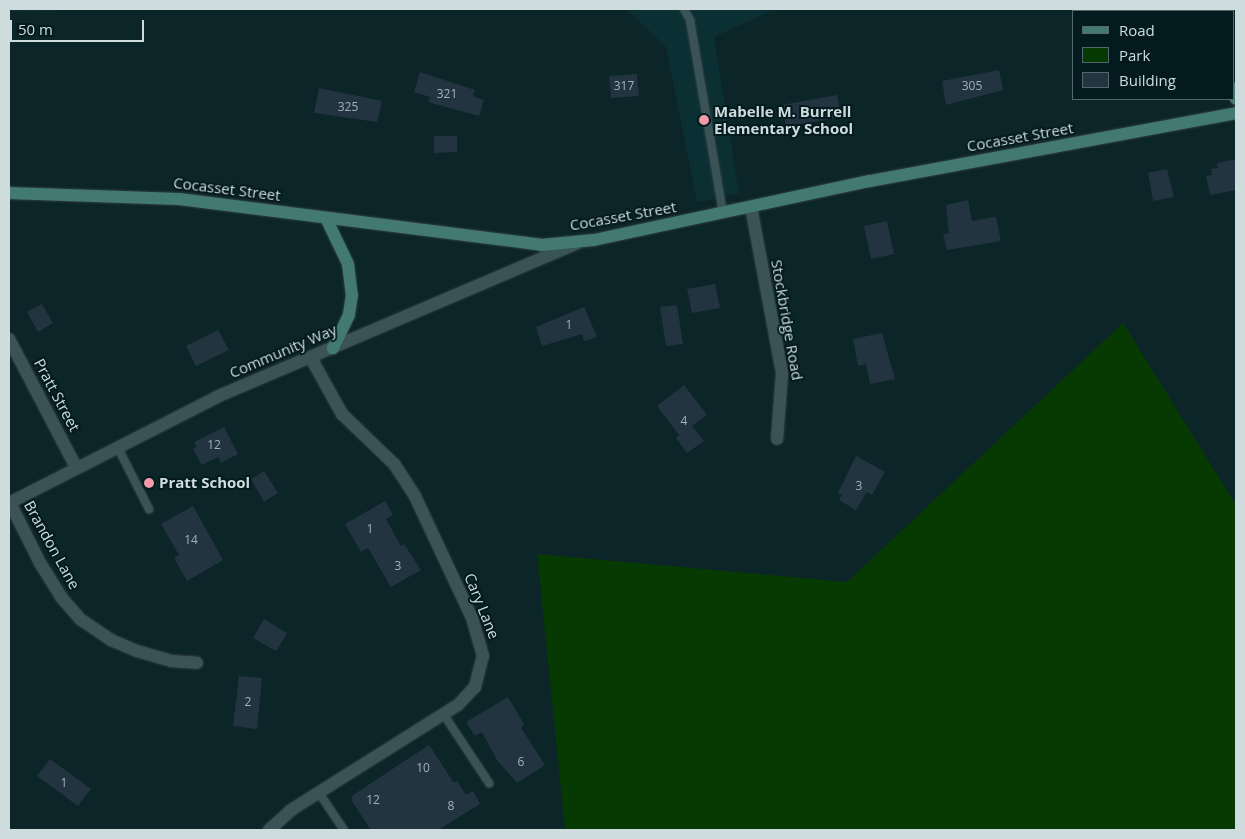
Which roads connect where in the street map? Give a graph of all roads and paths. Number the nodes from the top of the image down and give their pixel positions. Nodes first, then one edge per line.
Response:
1 (684, 9) edge
2 (1236, 113) edge
3 (9, 193) edge
4 (750, 207) junction
5 (723, 213) junction
6 (326, 218) junction
7 (577, 242) junction
8 (9, 339) edge
9 (333, 348) junction
10 (311, 358) junction
11 (777, 440) dead end
12 (117, 446) junction
13 (76, 468) junction
14 (10, 503) edge
15 (148, 509) dead end
16 (198, 663) dead end
17 (444, 714) junction
18 (489, 783) dead end
19 (318, 792) junction
20 (269, 830) edge
21 (344, 830) edge

1 - 5 lane
2 - 4 main road, Cocasset Street
3 - 6 main road, Cocasset Street
4 - 5 main road, Cocasset Street
4 - 11 street, Stockbridge Road
5 - 7 main road, Cocasset Street
6 - 7 main road, Cocasset Street
6 - 9 main road
7 - 9 street, Community Way
8 - 13 street, Pratt Street
9 - 10 street, Community Way
10 - 12 street, Community Way
10 - 17 street, Cary Lane
12 - 13 street, Community Way
12 - 15 lane
13 - 14 street, Community Way
14 - 16 street, Brandon Lane
17 - 18 lane
17 - 19 street, Cary Lane
19 - 20 street, Cary Lane
19 - 21 lane

